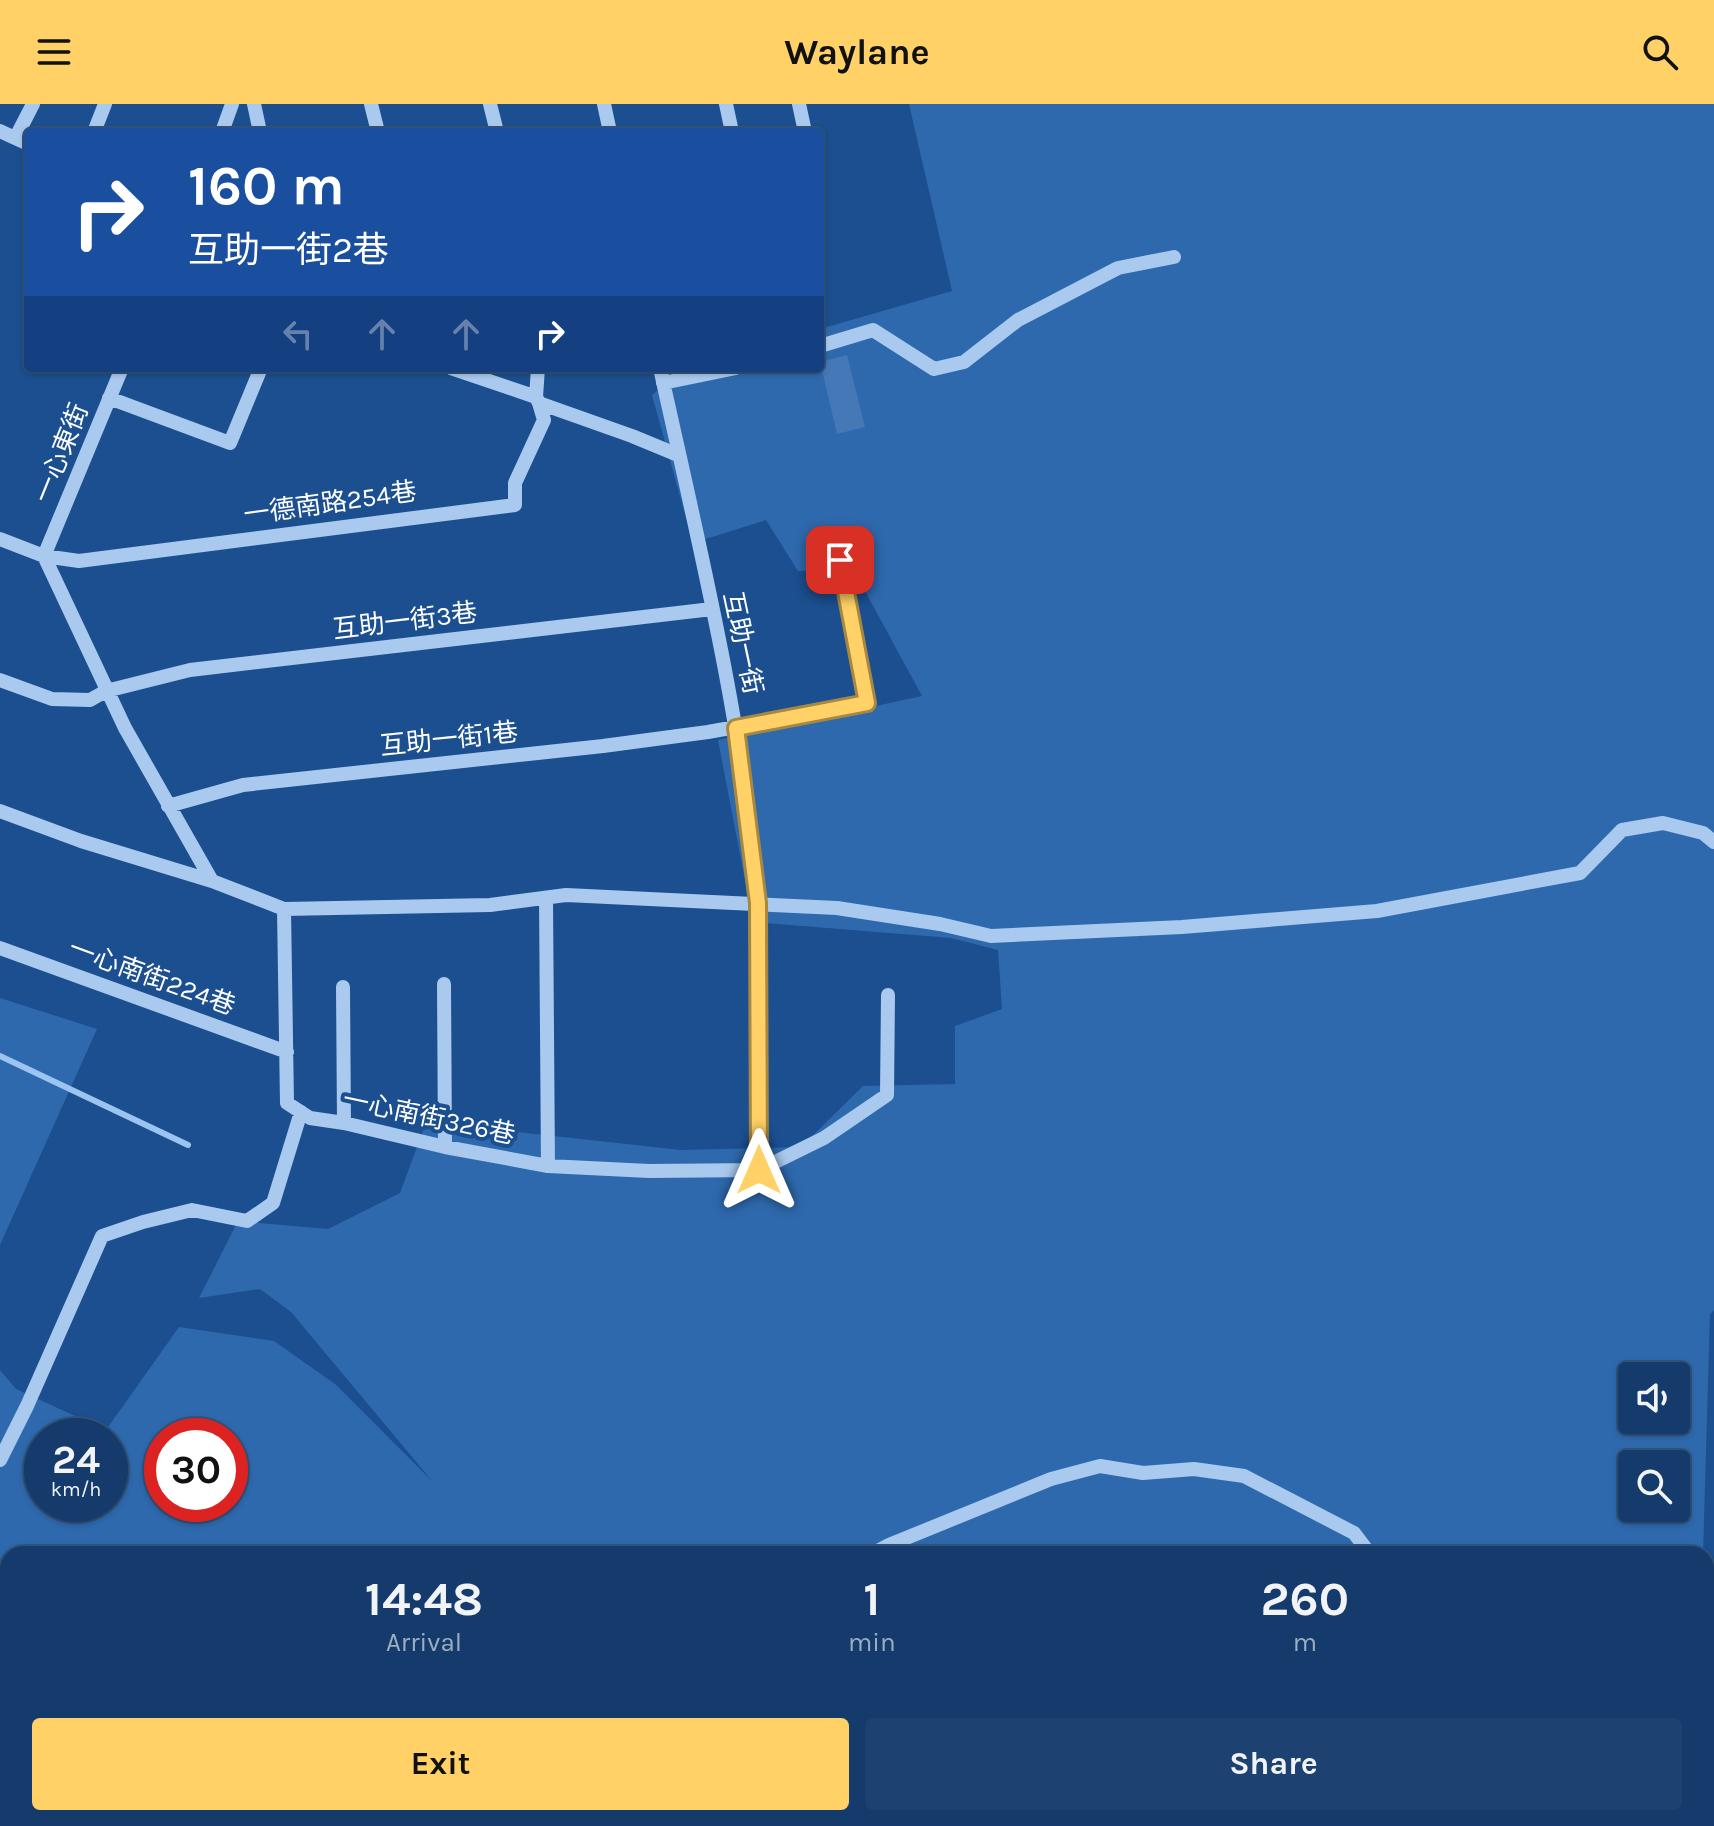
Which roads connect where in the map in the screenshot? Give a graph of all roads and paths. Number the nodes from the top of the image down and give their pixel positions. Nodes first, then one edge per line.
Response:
1 (33, 104) edge
2 (105, 104) edge
3 (232, 104) edge
4 (254, 104) edge
5 (371, 104) edge
6 (490, 104) edge
7 (604, 104) edge
8 (726, 104) edge
9 (799, 104) edge
10 (26, 128) edge
11 (96, 128) edge
12 (223, 128) edge
13 (259, 128) edge
14 (377, 128) edge
15 (496, 128) edge
16 (609, 128) edge
17 (731, 128) edge
18 (804, 128) edge
19 (0, 131) edge
20 (22, 140) edge
21 (1174, 257) dead end
22 (824, 345) edge
23 (120, 372) edge
24 (259, 372) edge
25 (462, 372) edge
26 (538, 372) edge
27 (698, 372) edge
28 (661, 376) edge
29 (109, 398) junction
30 (538, 400) junction
31 (678, 455) junction
32 (0, 539) edge
33 (44, 556) junction
34 (840, 560) dead end
35 (712, 609) junction
36 (0, 680) edge
37 (106, 691) junction
38 (736, 728) junction
39 (168, 806) junction
40 (0, 811) edge
41 (1714, 842) edge
42 (212, 881) junction
43 (546, 898) junction
44 (758, 903) junction
45 (284, 909) junction
46 (0, 948) edge
47 (444, 984) dead end
48 (343, 987) dead end
49 (888, 995) dead end
50 (287, 1052) junction
51 (301, 1112) junction
52 (344, 1123) junction
53 (445, 1147) junction
54 (548, 1166) junction
55 (759, 1170) junction
56 (0, 1460) edge
57 (887, 1546) edge
58 (1364, 1546) edge

1 - 10 street
2 - 11 street
3 - 12 street
4 - 13 street
5 - 14 street
6 - 15 street
7 - 16 street
8 - 17 street
9 - 18 street
19 - 20 street
21 - 22 street
23 - 29 street, 一心東街
24 - 29 street
25 - 30 street
26 - 30 street
27 - 28 street
28 - 31 street, 互助一街
29 - 33 street, 一心東街
30 - 31 street
30 - 33 street, 一德南路254巷
31 - 35 street, 互助一街
32 - 33 street
33 - 37 street
34 - 38 street, 互助一街1巷
35 - 37 street, 互助一街3巷
35 - 38 street, 互助一街
36 - 37 street, 互助一街3巷
37 - 39 street
38 - 39 street, 互助一街1巷
38 - 44 street, 互助一街
39 - 42 street
40 - 42 street
41 - 44 street
42 - 45 street
43 - 44 street
43 - 45 street
43 - 54 street
44 - 55 street, 互助一街
45 - 50 street
46 - 50 street, 一心南街224巷
47 - 53 street
48 - 52 street
49 - 55 street
50 - 51 street
51 - 52 street, 一心南街326巷
51 - 56 street
52 - 53 street, 一心南街326巷
53 - 54 street, 一心南街326巷
54 - 55 street, 一心南街326巷
57 - 58 street

